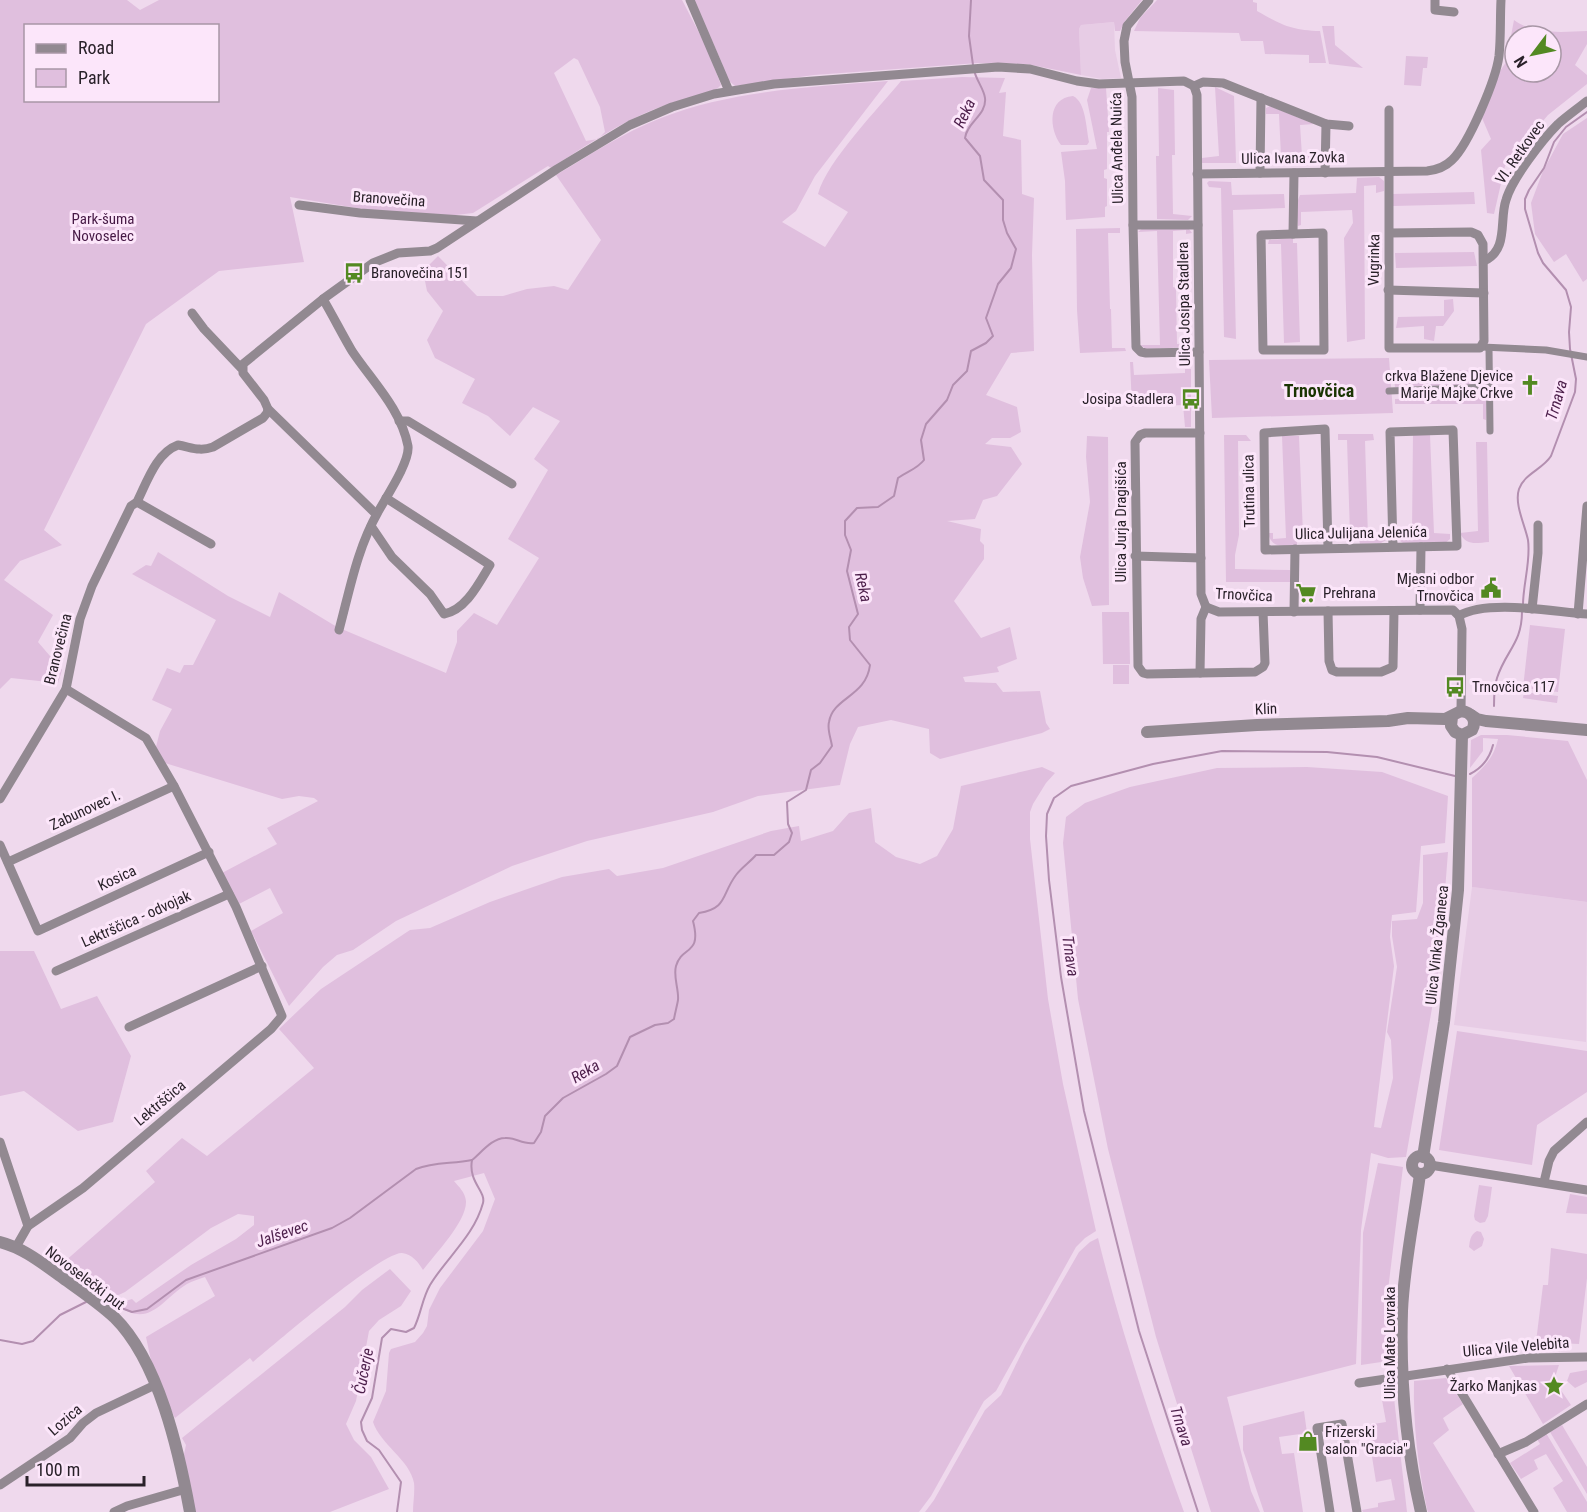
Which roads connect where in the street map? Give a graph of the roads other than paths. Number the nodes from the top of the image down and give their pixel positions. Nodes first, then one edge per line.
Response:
1 (690, 0) edge
2 (1149, 0) edge
3 (1436, 0) edge
4 (1501, 0) edge
5 (1454, 12) dead end
6 (1131, 83) junction
7 (1194, 86) junction
8 (729, 91) junction
9 (1261, 98) junction
10 (1587, 101) edge
11 (1389, 110) dead end
12 (1326, 124) junction
13 (1349, 126) dead end
14 (1389, 172) junction
15 (1260, 173) junction
16 (1294, 173) junction
17 (1325, 173) junction
18 (1197, 174) junction
19 (299, 205) dead end
20 (477, 221) junction
21 (1133, 225) junction
22 (1198, 225) junction
23 (1390, 233) junction
24 (1293, 234) junction
25 (1484, 261) junction
26 (1388, 290) junction
27 (1484, 293) junction
28 (323, 299) junction
29 (192, 313) dead end
30 (1485, 347) junction
31 (1199, 352) junction
32 (1587, 357) edge
33 (241, 368) junction
34 (1489, 387) junction
35 (1389, 391) dead end
36 (268, 409) junction
37 (399, 421) junction
38 (1490, 431) dead end
39 (1200, 433) junction
40 (512, 484) dead end
41 (386, 498) junction
42 (137, 502) junction
43 (1587, 506) edge
44 (376, 514) junction
45 (1538, 525) dead end
46 (371, 526) junction
47 (211, 544) dead end
48 (1393, 547) junction
49 (1421, 547) junction
50 (1328, 548) junction
51 (1295, 549) junction
52 (1265, 550) joint
53 (1135, 556) junction
54 (1200, 558) junction
55 (1206, 607) junction
56 (1530, 608) junction
57 (1420, 610) junction
58 (1328, 611) junction
59 (1394, 611) junction
60 (1263, 612) junction
61 (1294, 612) junction
62 (1582, 614) edge
63 (1458, 616) junction
64 (339, 630) dead end
65 (1200, 673) junction
66 (66, 689) junction
67 (1462, 723) junction
68 (1587, 730) edge
69 (1147, 732) dead end
70 (174, 786) junction
71 (0, 799) edge
72 (0, 845) edge
73 (209, 852) junction
74 (8, 862) junction
75 (229, 894) junction
76 (262, 966) junction
77 (56, 971) dead end
78 (129, 1027) dead end
79 (1587, 1122) edge
80 (0, 1142) edge
81 (1427, 1161) junction
82 (1420, 1174) joint
83 (1544, 1182) junction
84 (1587, 1190) edge
85 (28, 1226) junction
86 (0, 1242) edge
87 (16, 1247) junction
88 (1587, 1357) edge
89 (1447, 1369) junction
90 (1403, 1375) junction
91 (1359, 1383) dead end
92 (155, 1385) junction
93 (1584, 1406) edge
94 (1498, 1454) junction
95 (0, 1485) edge
96 (186, 1489) junction
97 (114, 1512) edge
98 (190, 1512) edge
99 (1330, 1512) edge
100 (1357, 1512) edge
101 (1421, 1512) edge
102 (1534, 1512) edge

1 - 8 street
2 - 6 street
3 - 5 street
4 - 14 street, Ulica Ivana Zovka
6 - 7 street, Ulica Anđela Nuića
6 - 8 street
6 - 21 street, Ulica Anđela Nuića
7 - 9 street, Ulica Anđela Nuića
7 - 18 street, Ulica Josipa Stadlera
8 - 20 street
9 - 12 street, Ulica Anđela Nuića
9 - 15 street
10 - 25 street, VI. Retkovec
11 - 14 street
12 - 13 street, Ulica Anđela Nuića
12 - 17 street
14 - 17 street, Ulica Ivana Zovka
14 - 23 street, Vugrinka
15 - 16 street, Ulica Ivana Zovka
15 - 18 street, Ulica Ivana Zovka
16 - 17 street, Ulica Ivana Zovka
16 - 24 street
18 - 22 street, Ulica Josipa Stadlera
19 - 20 street, Branovečina
20 - 28 street
21 - 22 street, Ulica Anđela Nuića
21 - 31 street, Ulica Anđela Nuića
22 - 31 street, Ulica Josipa Stadlera
23 - 25 street
23 - 26 street, Vugrinka
24 - 24 street
25 - 27 street
26 - 27 street
26 - 30 street, Vugrinka
27 - 30 street
28 - 33 street
28 - 37 street
29 - 33 street
30 - 32 street
30 - 34 street
31 - 39 street, Ulica Josipa Stadlera
33 - 36 street
34 - 35 street
34 - 38 street
36 - 42 street, Branovečina
36 - 44 street
37 - 40 street
37 - 41 street
39 - 53 street, Ulica Jurja Dragišića
39 - 54 street, Ulica Josipa Stadlera
41 - 44 street
41 - 46 street
42 - 47 street
42 - 66 street, Branovečina
43 - 62 street
44 - 46 street
45 - 56 street
46 - 64 street
48 - 49 street, Ulica Julijana Jelenića
48 - 49 street, Ulica Julijana Jelenića
48 - 50 street, Ulica Julijana Jelenića
49 - 57 street
50 - 51 street, Ulica Julijana Jelenića
50 - 52 street, Trutina ulica
51 - 52 street, Ulica Julijana Jelenića
51 - 61 street
53 - 54 street
53 - 65 street, Ulica Jurja Dragišića
54 - 55 street, Ulica Josipa Stadlera
55 - 60 street, Trnovčica
55 - 65 street, Ulica Josipa Stadlera
56 - 62 street, Trnovčica
56 - 63 street, Trnovčica
57 - 59 street, Trnovčica
57 - 63 street, Trnovčica
58 - 59 street, Trnovčica
58 - 59 street
58 - 61 street, Trnovčica
60 - 61 street, Trnovčica
60 - 65 street
63 - 67 street
66 - 70 street, Lektrščica
66 - 71 street, Branovečina
67 - 68 street, Klin
67 - 69 street, Klin
67 - 81 street, Ulica Vinka Žganeca
70 - 73 street, Lektrščica
70 - 74 street, Zabunovec I.
72 - 74 street
73 - 74 street, Kosica
73 - 75 street, Lektrščica
75 - 76 street, Lektrščica
75 - 77 street, Lektrščica - odvojak
76 - 78 street
76 - 85 street, Lektrščica
79 - 83 street
80 - 85 street
81 - 82 street, Ulica Vinka Žganeca
81 - 83 street
82 - 90 street, Ulica Mate Lovraka
83 - 84 street
85 - 87 street, Lektrščica
86 - 87 street, Novoselečki put
87 - 92 street, Novoselečki put
88 - 89 street, Ulica Vile Velebita
89 - 90 street, Ulica Vile Velebita
89 - 94 street, Ulica Vile Velebita
90 - 91 street, Ulica Vile Velebita
90 - 101 street, Ulica Mate Lovraka
92 - 95 street, Lozica
92 - 96 street, Novoselečki put
93 - 94 street
94 - 102 street, Ulica Vile Velebita
96 - 97 street
96 - 98 street, Novoselečki put
99 - 100 street

